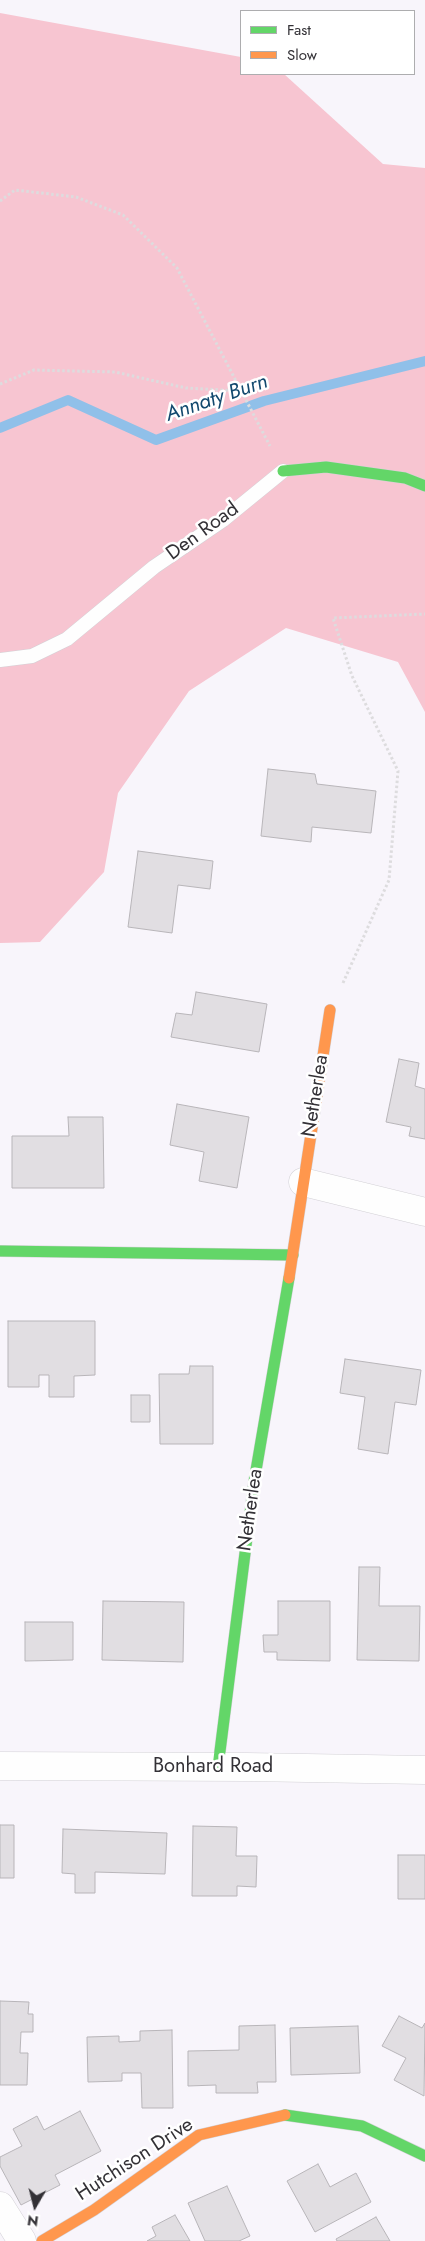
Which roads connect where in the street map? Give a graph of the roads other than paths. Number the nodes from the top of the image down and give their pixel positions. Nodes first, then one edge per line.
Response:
1 (283, 471) joint
2 (425, 486) edge
3 (0, 660) edge
4 (330, 1010) road end
5 (303, 1182) junction
6 (425, 1212) edge
7 (0, 1251) edge
8 (293, 1255) junction
9 (0, 1766) edge
10 (218, 1767) junction
11 (425, 1770) edge
12 (425, 2156) edge
13 (0, 2206) edge
14 (22, 2241) edge
15 (42, 2241) edge

1 - 2 street
1 - 3 lane, Den Road
4 - 5 street, Netherlea
5 - 6 street
5 - 8 street, Netherlea
7 - 8 street
8 - 10 street, Netherlea
9 - 10 street, Bonhard Road
10 - 11 street, Bonhard Road
12 - 15 street, Hutchison Drive
13 - 14 street

